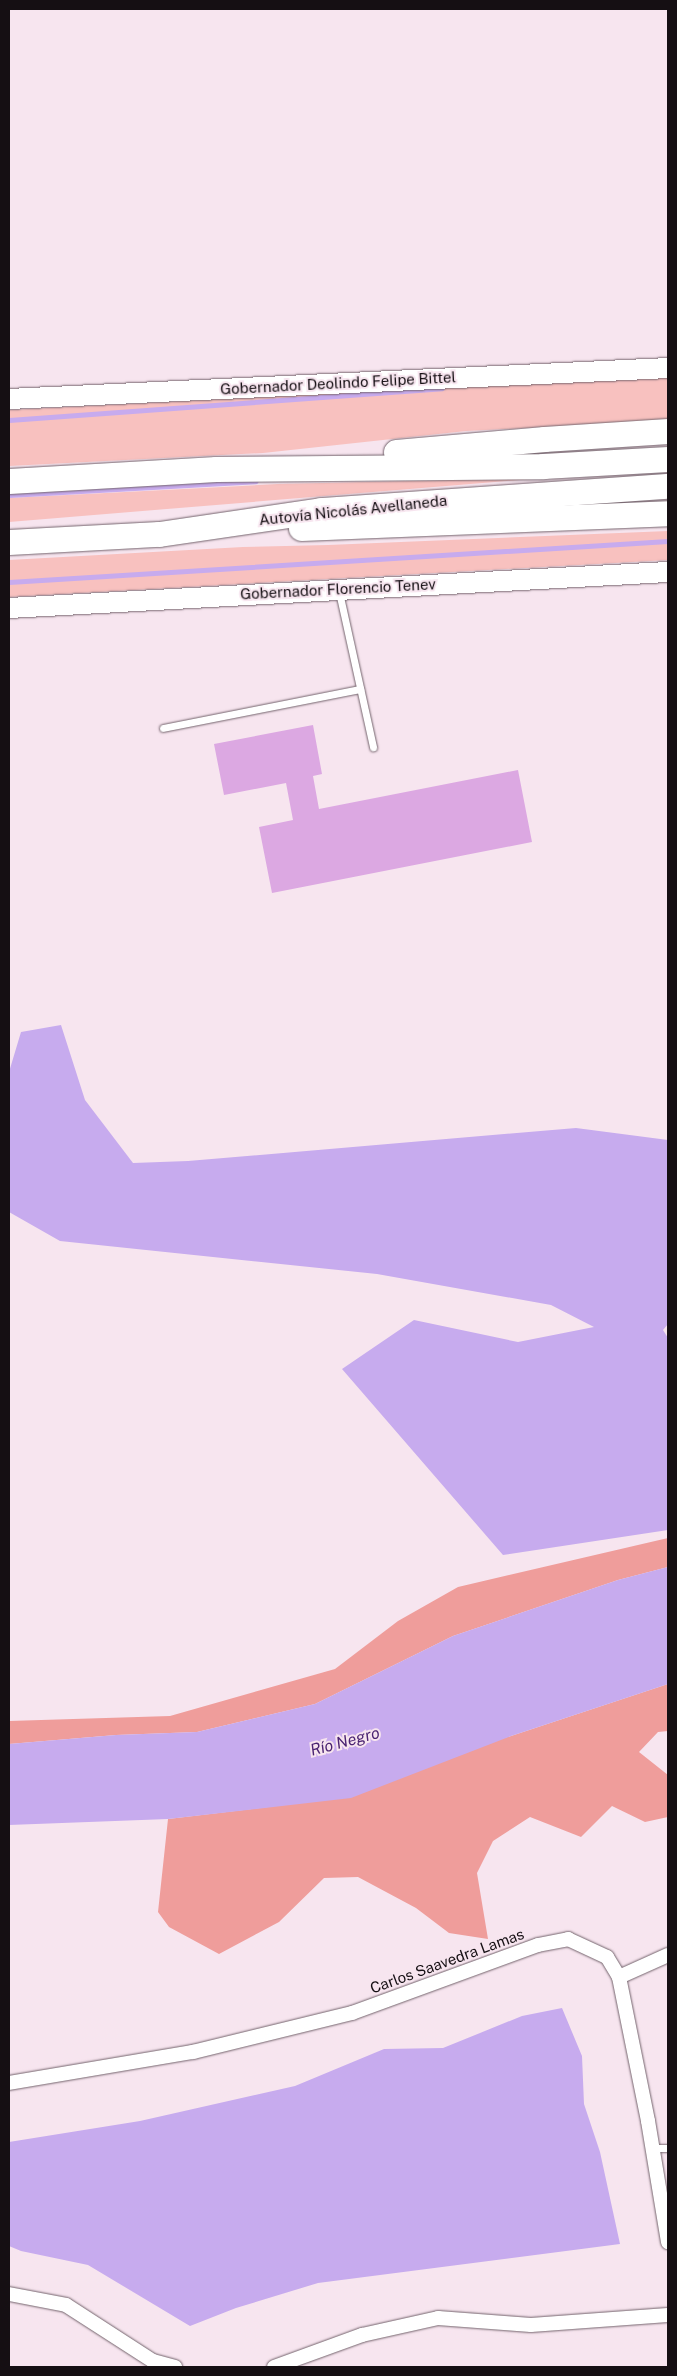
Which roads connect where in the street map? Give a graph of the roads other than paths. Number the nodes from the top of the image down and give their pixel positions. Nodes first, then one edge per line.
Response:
1 (668, 368) edge
2 (9, 399) edge
3 (668, 431) edge
4 (668, 459) edge
5 (216, 469) junction
6 (9, 481) edge
7 (668, 486) edge
8 (668, 513) edge
9 (158, 534) junction
10 (9, 542) edge
11 (668, 572) edge
12 (338, 589) junction
13 (9, 608) edge
14 (360, 689) junction
15 (164, 728) dead end
16 (373, 746) dead end
17 (668, 1955) edge
18 (619, 1977) junction
19 (9, 2083) edge
20 (653, 2148) junction
21 (668, 2148) edge
22 (668, 2242) edge
23 (9, 2294) edge
24 (668, 2315) edge
25 (175, 2367) edge
26 (278, 2367) edge

1 - 2 street, Gobernador Deolindo Felipe Bittel
3 - 5 highway
4 - 5 highway
5 - 6 highway
7 - 9 highway, Autovía Nicolás Avellaneda
8 - 9 highway
9 - 10 highway, Autovía Nicolás Avellaneda
11 - 12 street, Gobernador Florencio Tenev
12 - 13 street, Gobernador Florencio Tenev
12 - 14 lane
14 - 15 lane
14 - 16 lane
17 - 18 street
18 - 19 street, Carlos Saavedra Lamas
18 - 20 street, Carlos Saavedra Lamas
20 - 21 lane
20 - 22 street, Carlos Saavedra Lamas
23 - 25 street
24 - 26 street

